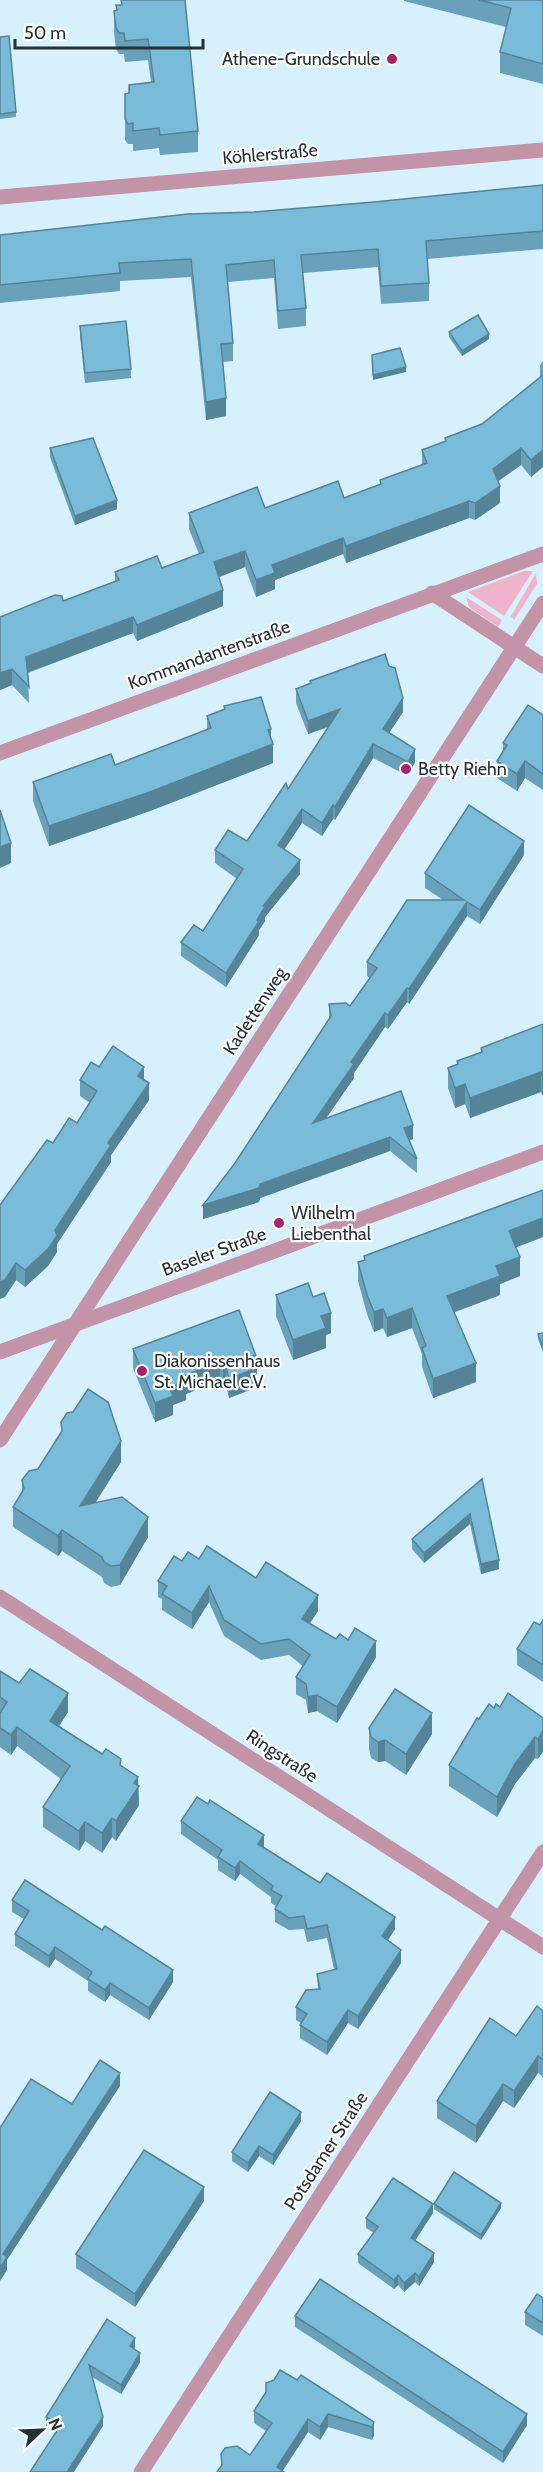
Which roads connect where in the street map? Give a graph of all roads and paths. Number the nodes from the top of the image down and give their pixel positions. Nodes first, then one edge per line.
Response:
1 (543, 150) edge
2 (0, 197) edge
3 (543, 554) edge
4 (432, 593) junction
5 (543, 603) edge
6 (513, 648) junction
7 (543, 666) edge
8 (0, 753) edge
9 (543, 1152) edge
10 (75, 1324) junction
11 (0, 1352) edge
12 (0, 1440) edge
13 (0, 1597) edge
14 (543, 1852) edge
15 (500, 1920) junction
16 (543, 1947) edge
17 (141, 2472) edge

1 - 2 street, Köhlerstraße
3 - 4 street, Kommandantenstraße
4 - 6 street
4 - 8 street, Kommandantenstraße
5 - 6 street, Kadettenweg
6 - 7 street
6 - 10 street, Kadettenweg
9 - 10 street, Baseler Straße
10 - 11 street, Baseler Straße
10 - 12 street, Kadettenweg
13 - 15 street, Ringstraße
14 - 15 street, Potsdamer Straße
15 - 16 street, Ringstraße
15 - 17 street, Potsdamer Straße

